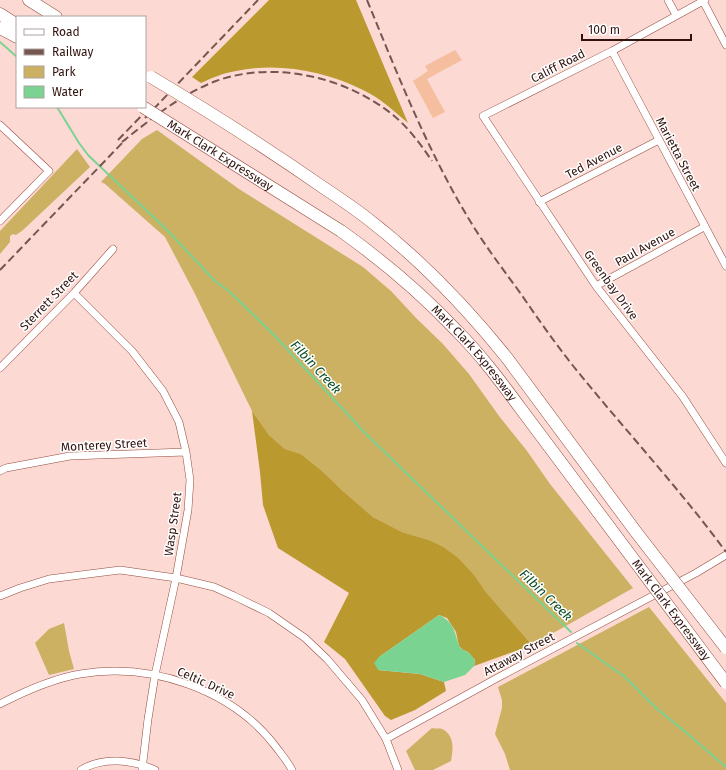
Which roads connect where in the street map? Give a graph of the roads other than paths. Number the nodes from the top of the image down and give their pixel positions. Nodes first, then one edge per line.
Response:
1 (30, 0) edge
2 (44, 0) edge
3 (668, 0) edge
4 (704, 1) edge
5 (0, 14) edge
6 (676, 15) junction
7 (54, 16) edge
8 (64, 16) edge
9 (16, 24) edge
10 (0, 28) edge
11 (16, 36) edge
12 (726, 45) edge
13 (612, 51) junction
14 (146, 74) edge
15 (145, 108) edge
16 (483, 116) joint
17 (0, 125) edge
18 (659, 140) junction
19 (539, 202) junction
20 (0, 221) edge
21 (704, 226) junction
22 (113, 249) dead end
23 (726, 266) edge
24 (596, 286) junction
25 (74, 293) junction
26 (0, 368) edge
27 (186, 452) junction
28 (726, 463) edge
29 (0, 471) edge
30 (726, 556) edge
31 (176, 578) junction
32 (0, 596) edge
33 (726, 648) edge
34 (155, 675) junction
35 (726, 683) edge
36 (0, 704) edge
37 (386, 739) junction
38 (142, 767) edge
39 (81, 770) edge
40 (155, 770) edge
41 (292, 770) edge
42 (398, 770) edge

1 - 7 highway
2 - 8 highway
3 - 6 street
4 - 6 street, Califf Road
4 - 12 street
5 - 9 highway
6 - 13 street, Califf Road
10 - 11 highway
13 - 16 street, Califf Road
13 - 18 street, Marietta Street
14 - 33 highway, Mark Clark Expressway, bridge
15 - 35 highway, Mark Clark Expressway, bridge
16 - 19 street, Greenbay Drive
17 - 20 street
18 - 19 street, Ted Avenue
18 - 21 street, Marietta Street
19 - 24 street, Greenbay Drive
21 - 23 street, Marietta Street
21 - 24 street, Paul Avenue
22 - 25 street, Sterrett Street
24 - 28 street, Greenbay Drive
25 - 26 street, Sterrett Street
25 - 27 street, Wasp Street
27 - 29 street, Monterey Street
27 - 31 street, Wasp Street
30 - 37 street, Attaway Street
31 - 32 street
31 - 34 street, Wasp Street
31 - 37 street
34 - 36 street, Celtic Drive
34 - 38 street, Wasp Street
34 - 41 street, Celtic Drive
37 - 42 street
38 - 39 street
38 - 40 street

